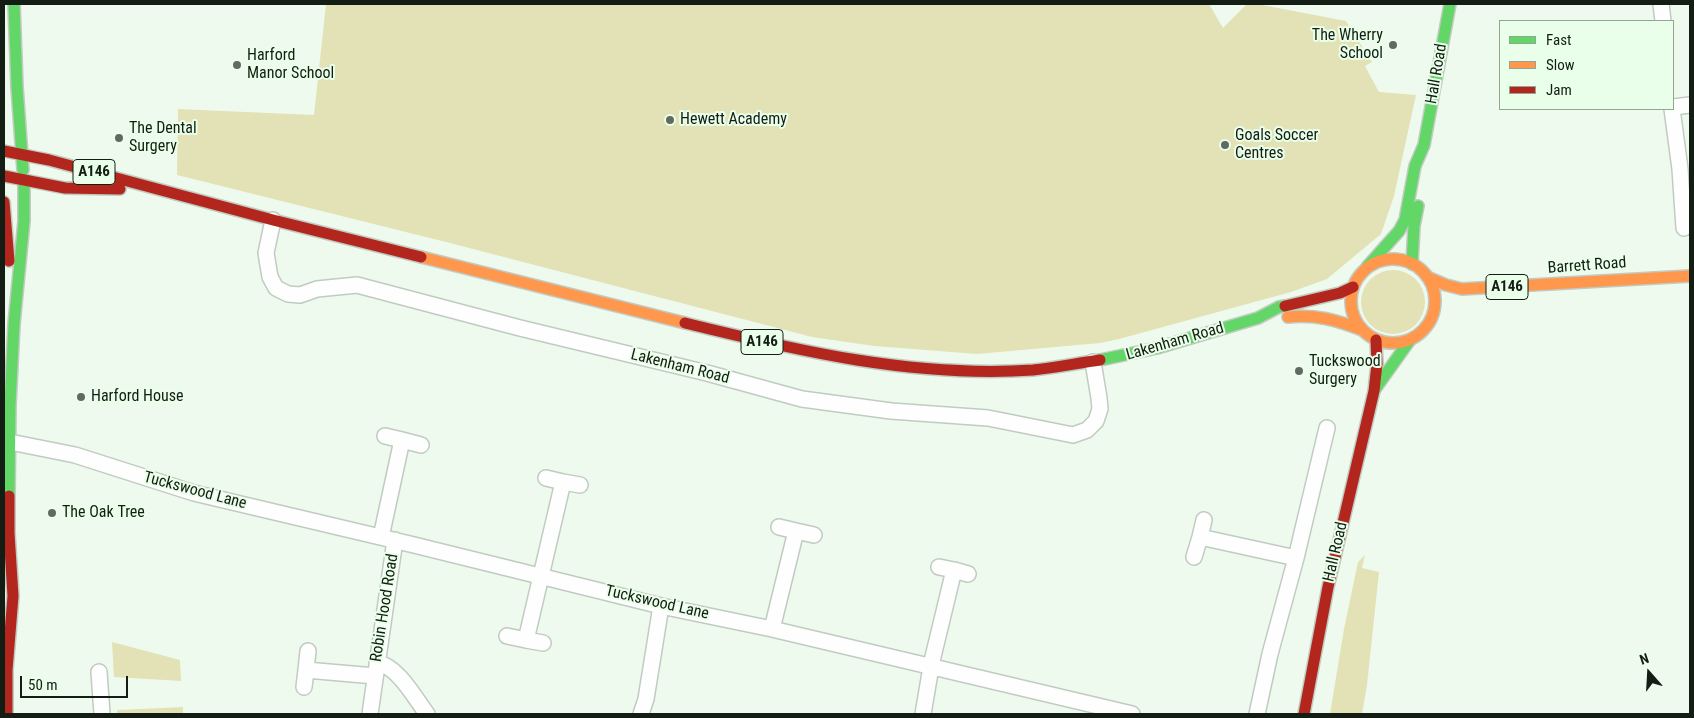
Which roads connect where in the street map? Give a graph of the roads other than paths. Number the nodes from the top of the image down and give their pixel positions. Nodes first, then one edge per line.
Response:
1 (14, 4) edge
2 (1450, 4) edge
3 (1660, 4) edge
4 (1663, 20) edge
5 (14, 26) junction
6 (6, 78) dead end
7 (1690, 105) edge
8 (1674, 108) edge
9 (1672, 110) edge
10 (1424, 145) junction
11 (4, 153) edge
12 (22, 154) junction
13 (4, 176) edge
14 (24, 179) junction
15 (166, 191) junction
16 (4, 202) edge
17 (273, 220) junction
18 (1684, 228) dead end
19 (1412, 264) junction
20 (1367, 267) junction
21 (1690, 276) edge
22 (1428, 277) junction
23 (1353, 287) junction
24 (1258, 318) junction
25 (14, 324) junction
26 (1362, 330) junction
27 (1376, 340) junction
28 (1410, 340) junction
29 (1092, 362) junction
30 (1374, 391) junction
31 (7, 405) edge
32 (1327, 428) dead end
33 (385, 436) dead end
34 (402, 440) junction
35 (10, 442) junction
36 (420, 445) dead end
37 (546, 478) dead end
38 (563, 482) junction
39 (580, 485) dead end
40 (1204, 520) dead end
41 (779, 526) dead end
42 (796, 531) junction
43 (814, 535) dead end
44 (1200, 537) junction
45 (388, 538) junction
46 (1194, 557) dead end
47 (1296, 558) junction
48 (954, 570) dead end
49 (542, 576) junction
50 (661, 606) junction
51 (772, 629) junction
52 (507, 636) dead end
53 (526, 640) junction
54 (543, 643) dead end
55 (308, 651) dead end
56 (931, 667) junction
57 (306, 670) junction
58 (376, 670) junction
59 (95, 679) dead end
60 (304, 687) dead end
61 (7, 714) edge
62 (102, 714) edge
63 (370, 714) edge
64 (427, 714) edge
65 (640, 714) edge
66 (923, 714) edge
67 (1132, 714) edge
68 (1257, 714) edge
69 (1304, 714) edge

1 - 5 main road
2 - 10 main road, Hall Road
3 - 4 street
5 - 6 main road
5 - 12 main road
7 - 8 street
9 - 18 street
10 - 19 main road, Hall Road
10 - 20 main road, Hall Road
11 - 12 main road, Lakenham Road / A146
11 - 14 main road
12 - 14 main road
12 - 15 main road, Lakenham Road / A146
13 - 14 main road, Lakenham Road / A146
14 - 15 main road, Lakenham Road / A146
14 - 25 main road
15 - 17 main road, Lakenham Road / A146
16 - 25 main road
17 - 29 main road, Lakenham Road / A146
17 - 29 street, Lakenham Road
19 - 20 main road, A146
19 - 22 main road, A146
20 - 23 main road, Hall Road
21 - 22 main road, Barrett Road / A146
22 - 28 main road, Hall Road
23 - 24 main road, Lakenham Road / A146
23 - 26 main road, A146
24 - 26 main road, Lakenham Road / A146
24 - 29 main road, Lakenham Road / A146
25 - 31 main road
26 - 27 main road, A146
27 - 28 main road
27 - 30 main road, Hall Road
28 - 30 main road, Hall Road
30 - 69 main road, Hall Road
31 - 35 main road
32 - 47 street
33 - 34 street
34 - 36 street
34 - 45 street
35 - 45 street, Tuckswood Lane
35 - 61 main road
37 - 38 street
38 - 39 street
38 - 49 street
40 - 44 street
41 - 42 street
42 - 43 street
42 - 51 street
44 - 46 street
44 - 47 street
45 - 49 street, Tuckswood Lane
45 - 58 street, Robin Hood Road
47 - 68 street
48 - 56 street
49 - 50 street, Tuckswood Lane
49 - 53 street
50 - 51 street, Tuckswood Lane
50 - 65 street
51 - 56 street, Tuckswood Lane
52 - 53 street
53 - 54 street
55 - 57 street
56 - 66 street
56 - 67 street, Tuckswood Lane
57 - 58 street, Robin Hood Road
57 - 60 street
58 - 63 street, Robin Hood Road
58 - 64 street
59 - 62 street

